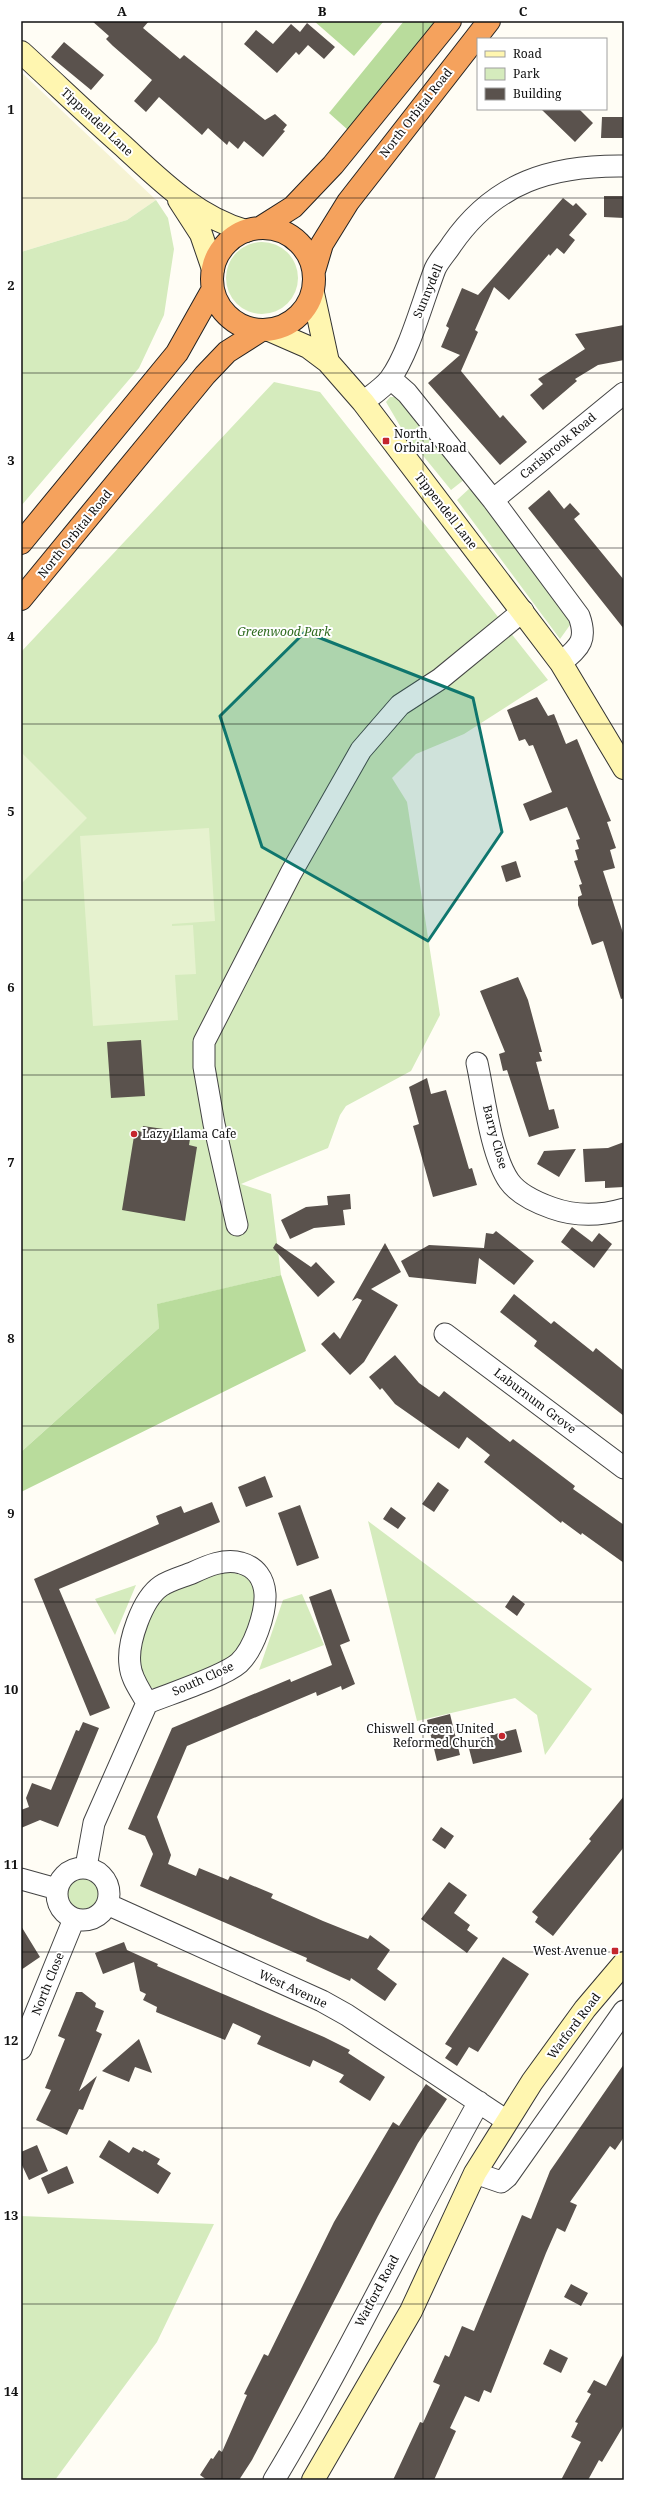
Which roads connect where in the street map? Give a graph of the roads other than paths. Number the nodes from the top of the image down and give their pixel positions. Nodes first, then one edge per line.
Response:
1 (450, 21) edge
2 (489, 21) edge
3 (21, 52) edge
4 (624, 166) edge
5 (173, 191) junction
6 (253, 229) junction
7 (314, 271) junction
8 (213, 279) junction
9 (313, 293) junction
10 (265, 330) junction
11 (328, 362) junction
12 (391, 378) junction
13 (624, 393) edge
14 (362, 402) junction
15 (493, 500) junction
16 (21, 543) edge
17 (21, 599) edge
18 (523, 612) junction
19 (561, 663) junction
20 (624, 768) edge
21 (477, 1063) dead end
22 (624, 1209) edge
23 (237, 1225) dead end
24 (445, 1334) dead end
25 (624, 1468) edge
26 (147, 1703) junction
27 (86, 1867) junction
28 (21, 1879) edge
29 (57, 1889) junction
30 (107, 1904) junction
31 (74, 1919) junction
32 (624, 1963) edge
33 (624, 2012) edge
34 (21, 2049) edge
35 (479, 2102) junction
36 (507, 2121) junction
37 (475, 2173) junction
38 (274, 2480) edge
39 (312, 2480) edge

1 - 6 highway
2 - 7 highway, North Orbital Road
3 - 5 street, Tippendell Lane
4 - 12 street, Sunnydell
5 - 6 street, Tippendell Lane
5 - 8 street, Tippendell Lane
6 - 7 highway
6 - 8 highway
7 - 9 highway
8 - 10 highway
8 - 16 highway
9 - 10 highway
9 - 11 street, Tippendell Lane
10 - 11 street, Tippendell Lane
10 - 17 highway, North Orbital Road
11 - 14 street, Tippendell Lane
12 - 14 street, Sunnydell
12 - 15 street
13 - 15 street, Carisbrook Road
14 - 18 street, Tippendell Lane
15 - 19 street
18 - 19 street, Tippendell Lane
18 - 23 street
19 - 20 street, Tippendell Lane
21 - 22 street, Barry Close
24 - 25 street, Laburnum Grove
26 - 26 street, South Close
26 - 27 street
27 - 29 street
27 - 30 street
28 - 29 street
29 - 31 street
30 - 31 street
30 - 35 street, West Avenue
31 - 34 street, North Close
32 - 36 street, Watford Road
33 - 37 street
35 - 36 street, West Avenue
35 - 38 street, Watford Road
36 - 37 street, Watford Road
37 - 39 street, Watford Road

